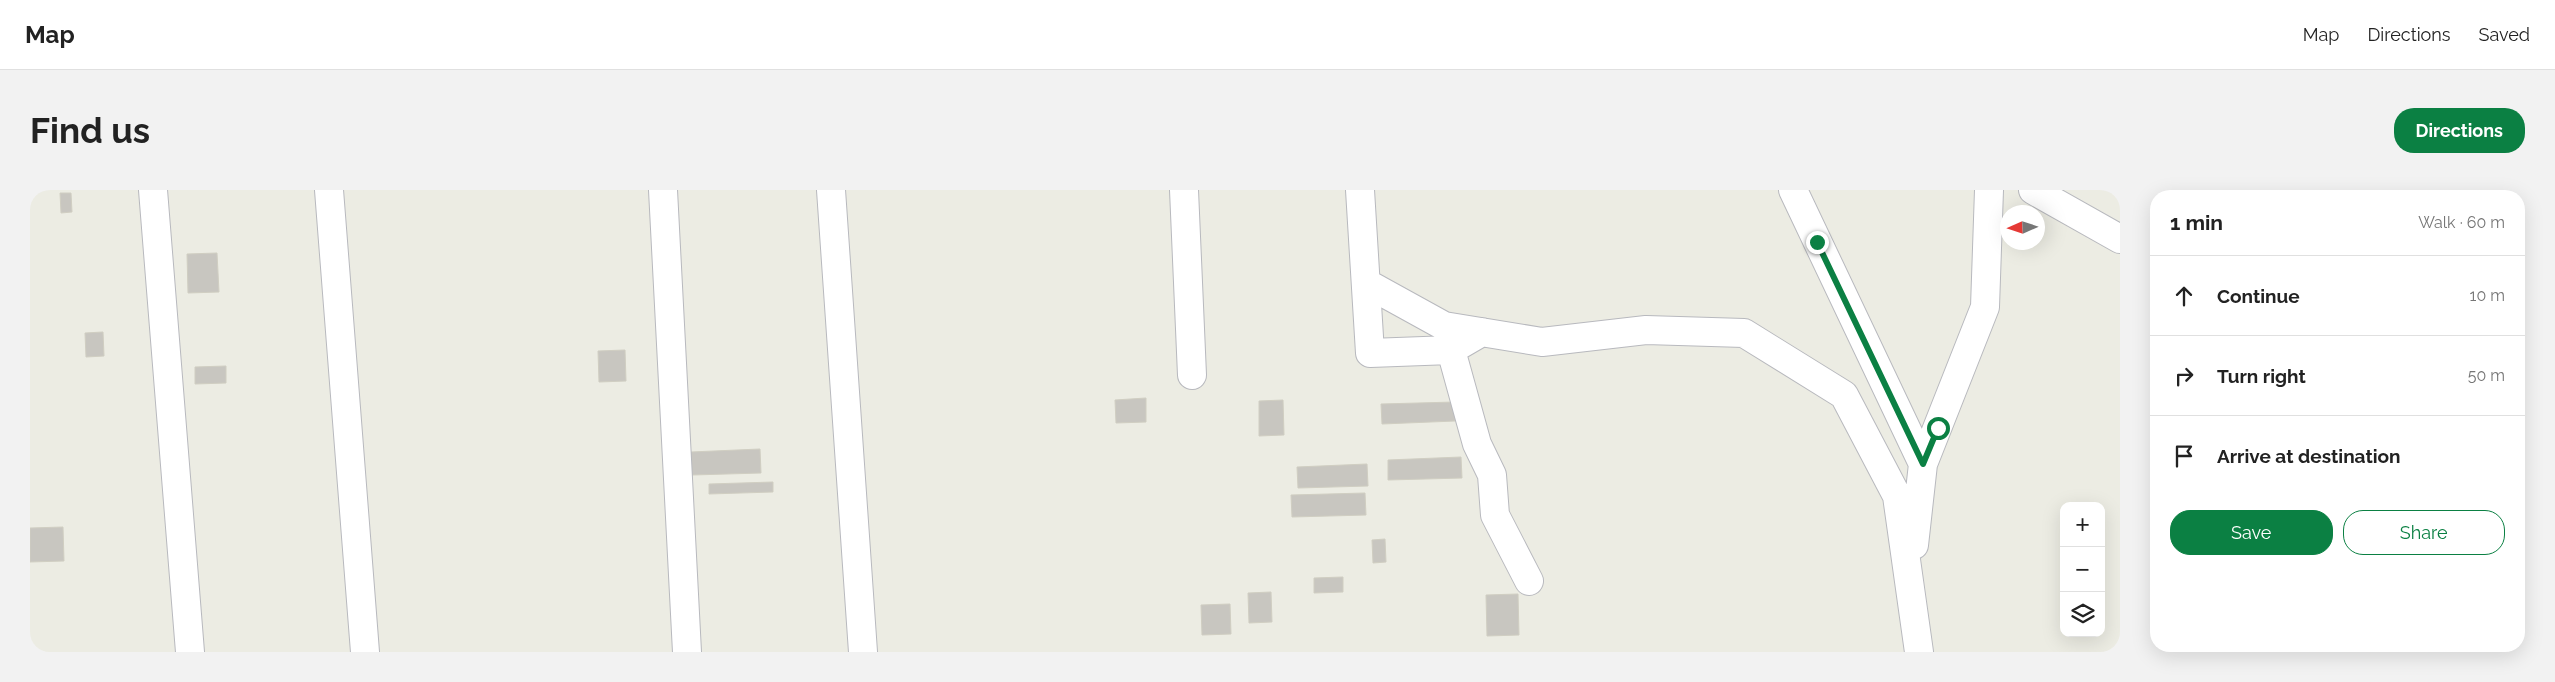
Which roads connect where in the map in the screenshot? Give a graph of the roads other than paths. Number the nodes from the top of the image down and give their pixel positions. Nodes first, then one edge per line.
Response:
1 (153, 190) edge
2 (329, 190) edge
3 (663, 190) edge
4 (831, 190) edge
5 (1184, 190) edge
6 (1360, 190) edge
7 (1793, 190) edge
8 (1989, 190) edge
9 (2033, 190) edge
10 (2120, 239) edge
11 (1366, 283) junction
12 (1482, 332) junction
13 (1452, 350) junction
14 (1192, 375) dead end
15 (1923, 464) junction
16 (1529, 581) dead end
17 (1909, 581) junction
18 (190, 652) edge
19 (365, 652) edge
20 (687, 652) edge
21 (863, 652) edge
22 (1919, 652) edge

1 - 18 street
2 - 19 street
3 - 20 street
4 - 21 street
5 - 14 street
6 - 11 street
7 - 15 street
8 - 15 street
9 - 10 street
11 - 12 street
11 - 13 street
12 - 13 street
12 - 17 street
13 - 16 street
15 - 17 street
17 - 22 street

